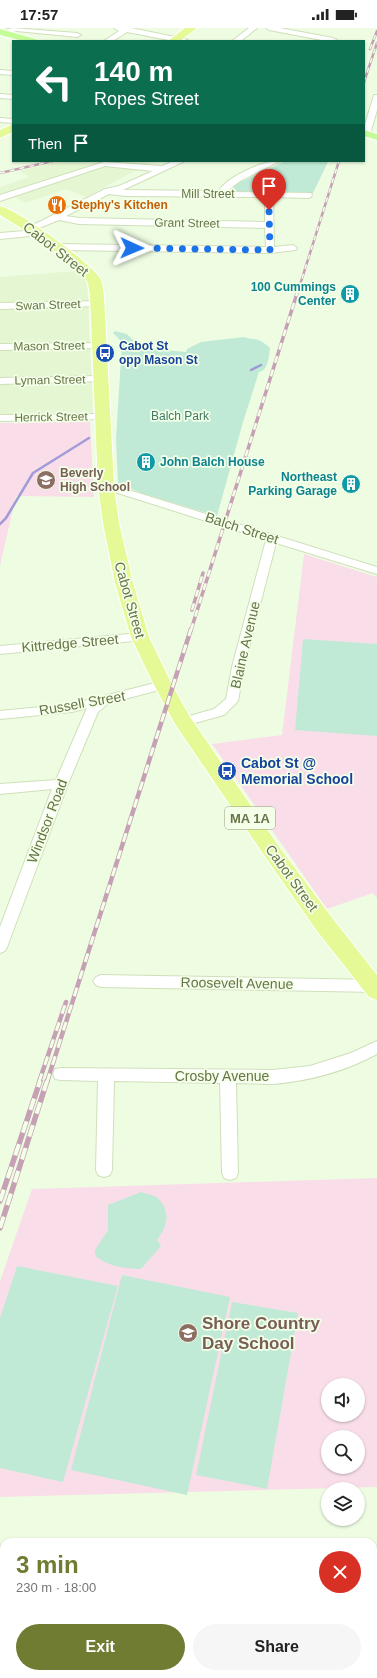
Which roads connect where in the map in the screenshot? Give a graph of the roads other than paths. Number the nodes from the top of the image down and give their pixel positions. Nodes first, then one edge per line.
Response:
1 (117, 28) edge
2 (192, 28) edge
3 (254, 28) edge
4 (269, 28) edge
5 (127, 29) edge
6 (1, 32) edge
7 (29, 40) edge
8 (69, 40) edge
9 (110, 40) edge
10 (178, 40) edge
11 (237, 40) edge
12 (333, 40) dead end
13 (0, 72) edge
14 (12, 73) edge
15 (12, 92) edge
16 (2, 96) edge
17 (12, 97) edge
18 (377, 97) edge
19 (0, 120) edge
20 (12, 121) edge
21 (12, 128) edge
22 (365, 133) edge
23 (0, 134) edge
24 (377, 137) edge
25 (176, 162) edge
26 (274, 162) edge
27 (163, 165) edge
28 (148, 167) junction
29 (108, 191) junction
30 (220, 194) junction
31 (269, 194) junction
32 (308, 195) dead end
33 (0, 198) edge
34 (0, 210) edge
35 (58, 216) junction
36 (269, 225) junction
37 (34, 230) junction
38 (0, 236) edge
39 (57, 247) junction
40 (293, 248) dead end
41 (270, 250) junction
42 (97, 304) junction
43 (0, 306) edge
44 (98, 346) junction
45 (0, 347) edge
46 (100, 380) junction
47 (0, 381) edge
48 (102, 417) junction
49 (0, 418) edge
50 (106, 486) junction
51 (272, 537) junction
52 (377, 571) edge
53 (140, 637) junction
54 (0, 650) edge
55 (163, 685) junction
56 (104, 701) junction
57 (0, 715) edge
58 (184, 722) junction
59 (61, 784) junction
60 (0, 790) edge
61 (0, 947) edge
62 (101, 981) dead end
63 (376, 988) edge
64 (377, 1047) edge
65 (61, 1074) dead end
66 (106, 1076) junction
67 (227, 1076) junction
68 (104, 1170) dead end
69 (230, 1173) dead end

1 - 5 street
2 - 10 highway
3 - 11 street
4 - 12 street
5 - 9 street
5 - 10 street
6 - 7 main road
6 - 8 street
13 - 14 street
15 - 16 street
16 - 17 street
18 - 22 street
19 - 20 street
21 - 23 highway
22 - 24 main road
25 - 27 street
26 - 30 street
27 - 28 street
27 - 29 street
28 - 29 street
28 - 33 street
29 - 30 street, Mill Street
29 - 35 street
30 - 31 street, Mill Street
31 - 32 street, Mill Street
31 - 36 street
34 - 37 highway, Cabot Street / MA 1A
35 - 36 street, Grant Street
35 - 37 street
36 - 41 street
37 - 38 street
37 - 39 highway, Cabot Street / MA 1A
39 - 41 street
39 - 42 highway, Cabot Street / MA 1A
40 - 41 street
42 - 43 street, Swan Street
42 - 44 highway, Cabot Street / MA 1A
44 - 45 street, Mason Street
44 - 46 highway, Cabot Street / MA 1A
46 - 47 street, Lyman Street
46 - 48 highway, Cabot Street / MA 1A
48 - 49 street, Herrick Street
48 - 50 highway, Cabot Street / MA 1A
50 - 51 street, Balch Street
50 - 53 highway, Cabot Street / MA 1A
51 - 52 street, Balch Street
51 - 58 street, Blaine Avenue
53 - 54 street, Kittredge Street
53 - 55 highway, Cabot Street / MA 1A
55 - 56 street, Russell Street
55 - 58 highway, Cabot Street / MA 1A
56 - 57 street, Russell Street
56 - 59 street, Windsor Road
58 - 63 highway, Cabot Street / MA 1A
59 - 60 street
59 - 61 street, Windsor Road
62 - 63 street, Roosevelt Avenue
64 - 67 street, Crosby Avenue
65 - 66 street, Crosby Avenue
66 - 67 street, Crosby Avenue
66 - 68 street
67 - 69 street

